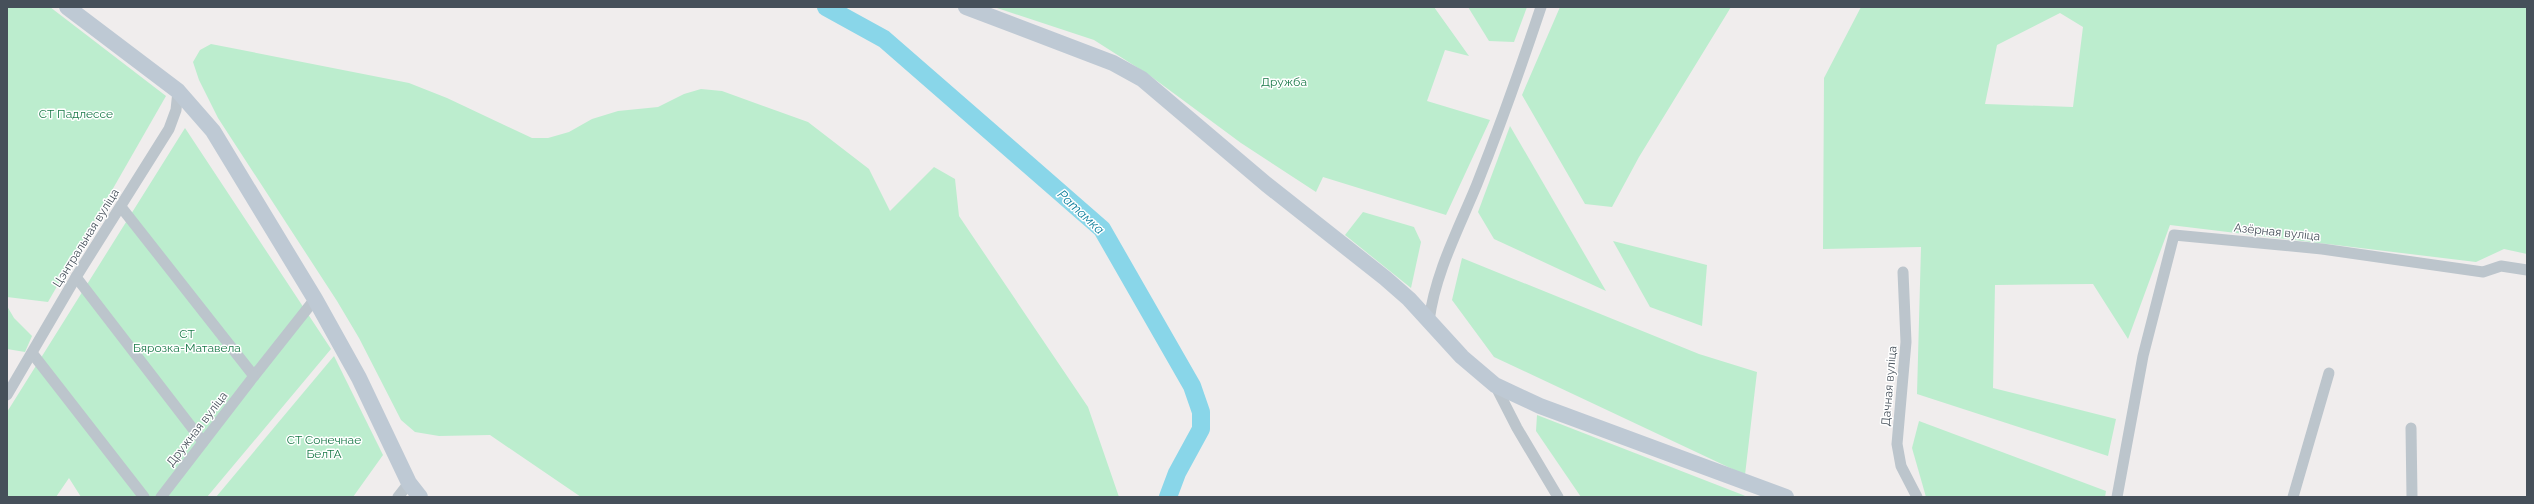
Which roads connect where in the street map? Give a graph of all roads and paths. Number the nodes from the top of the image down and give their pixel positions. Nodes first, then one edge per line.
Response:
1 (67, 7) edge
2 (966, 7) edge
3 (1541, 7) edge
4 (178, 92) junction
5 (121, 207) junction
6 (2527, 270) edge
7 (1903, 272) dead end
8 (76, 277) junction
9 (315, 299) junction
10 (1429, 321) junction
11 (32, 353) junction
12 (2330, 373) dead end
13 (254, 376) junction
14 (1495, 385) junction
15 (7, 395) edge
16 (2411, 428) dead end
17 (203, 442) junction
18 (409, 482) junction
19 (144, 497) edge
20 (161, 497) edge
21 (398, 497) edge
22 (420, 497) edge
23 (1558, 497) edge
24 (1786, 497) edge
25 (1918, 497) edge
26 (2117, 497) edge
27 (2293, 497) edge
28 (2412, 497) edge

1 - 4 street
2 - 10 street
3 - 10 street
4 - 5 street, Цэнтральная вуліца
4 - 9 street
5 - 8 street, Цэнтральная вуліца
5 - 13 street
6 - 26 street, Азёрная вуліца
7 - 25 street, Дачная вуліца
8 - 11 street, Цэнтральная вуліца
8 - 17 street
9 - 13 street, Дружная вуліца
9 - 18 street
10 - 14 street
11 - 15 street, Цэнтральная вуліца
11 - 19 street
12 - 27 street
13 - 17 street, Дружная вуліца
14 - 23 street
14 - 24 street
16 - 28 street
17 - 20 street, Дружная вуліца
18 - 21 street
18 - 22 street

